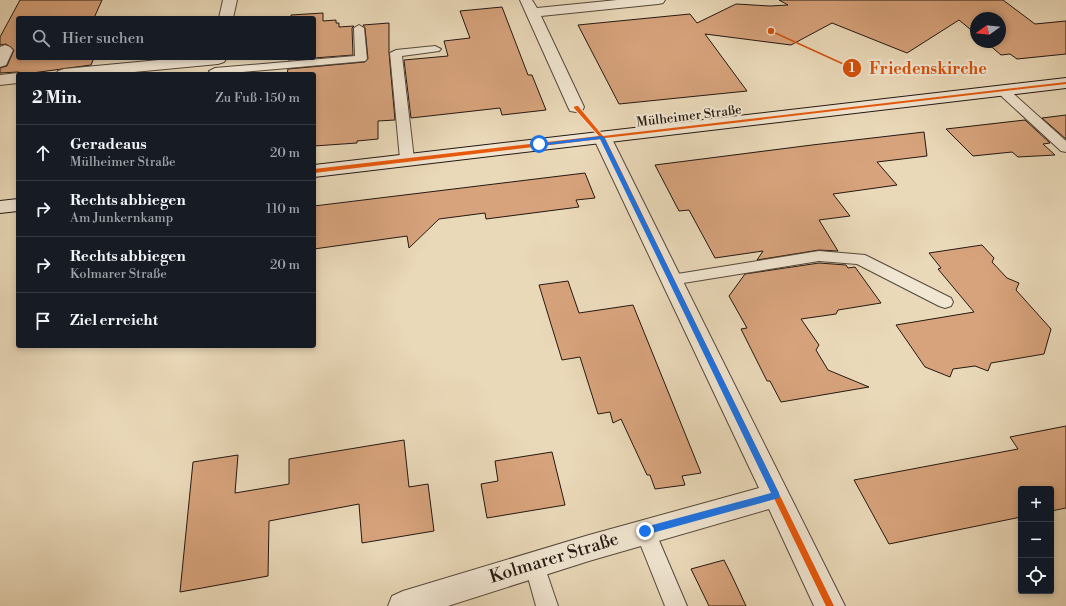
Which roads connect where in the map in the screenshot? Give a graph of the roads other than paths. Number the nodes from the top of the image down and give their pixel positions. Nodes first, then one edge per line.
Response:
1 (230, 0) edge
2 (658, 0) edge
3 (528, 7) edge
4 (226, 16) edge
5 (359, 28) dead end
6 (435, 50) dead end
7 (216, 65) edge
8 (98, 72) edge
9 (16, 78) edge
10 (0, 80) edge
11 (1066, 83) edge
12 (1002, 90) junction
13 (576, 107) dead end
14 (602, 137) junction
15 (1066, 148) edge
16 (407, 159) junction
17 (316, 170) edge
18 (16, 205) edge
19 (0, 207) edge
20 (671, 280) junction
21 (945, 302) dead end
22 (776, 495) junction
23 (645, 531) junction
24 (534, 563) junction
25 (403, 606) edge
26 (547, 606) edge
27 (676, 606) edge
28 (830, 606) edge

1 - 4 street
2 - 3 street
3 - 13 street
5 - 7 lane
6 - 16 lane
7 - 8 street
9 - 10 street
11 - 12 street, Mülheimer Straße
12 - 14 street, Mülheimer Straße
12 - 15 lane
14 - 16 street, Mülheimer Straße
14 - 20 street
16 - 17 street, Mülheimer Straße
18 - 19 street
20 - 21 lane
20 - 22 street
22 - 23 street, Kolmarer Straße
22 - 28 street
23 - 24 street, Kolmarer Straße
23 - 27 lane
24 - 25 street, Kolmarer Straße
24 - 26 lane

